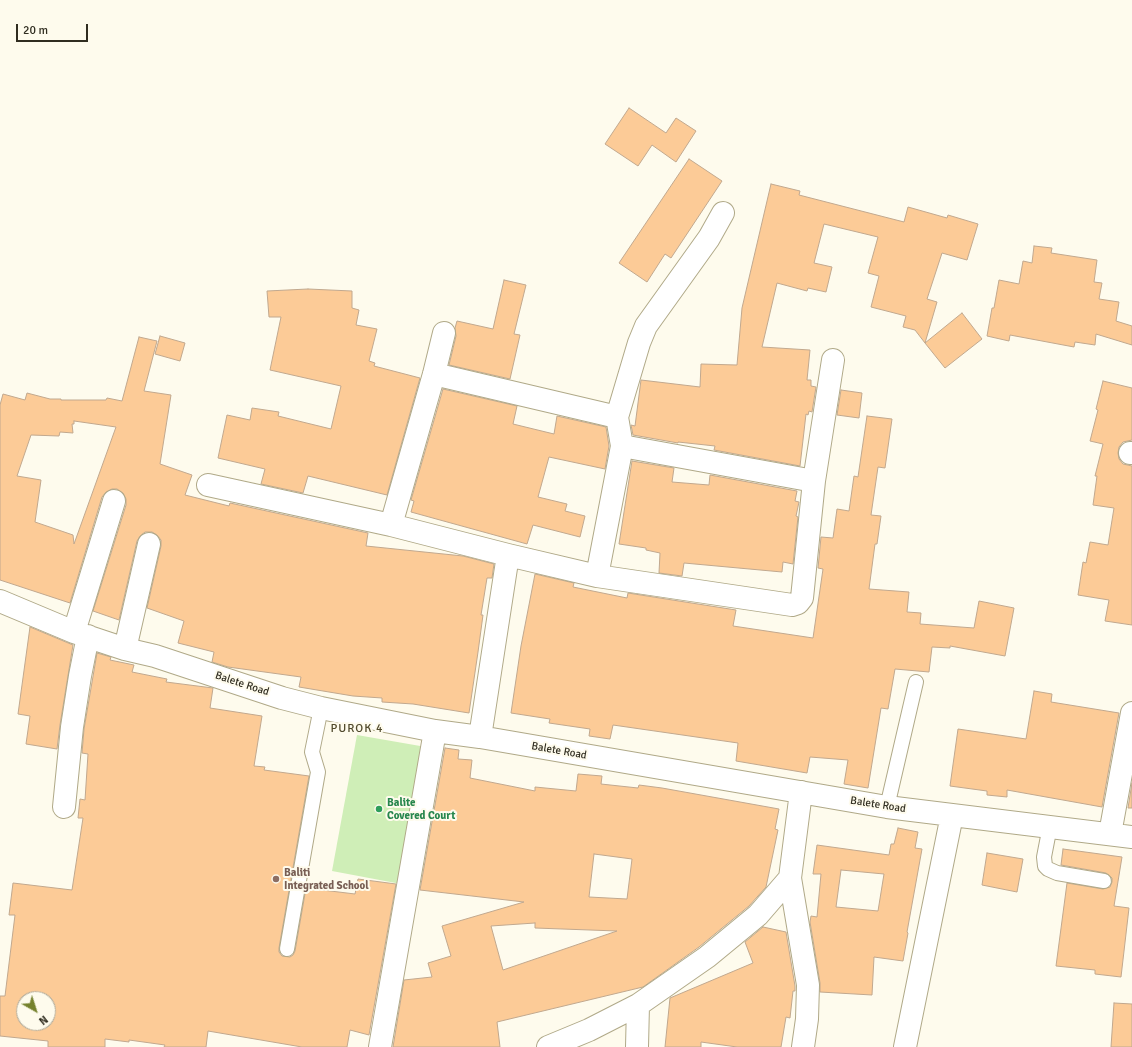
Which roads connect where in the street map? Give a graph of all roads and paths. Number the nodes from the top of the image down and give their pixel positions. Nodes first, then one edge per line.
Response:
1 (723, 213) dead end
2 (444, 333) dead end
3 (833, 360) dead end
4 (434, 374) junction
5 (617, 416) junction
6 (622, 446) junction
7 (814, 481) junction
8 (208, 485) dead end
9 (114, 501) dead end
10 (391, 525) junction
11 (149, 544) dead end
12 (508, 555) junction
13 (597, 576) junction
14 (0, 601) edge
15 (81, 634) junction
16 (125, 649) junction
17 (916, 682) dead end
18 (321, 708) junction
19 (1132, 713) edge
20 (435, 731) junction
21 (480, 737) junction
22 (801, 792) junction
23 (64, 807) dead end
24 (887, 807) junction
25 (952, 815) junction
26 (1050, 826) junction
27 (1110, 834) junction
28 (1132, 837) edge
29 (790, 878) junction
30 (1104, 881) dead end
31 (287, 949) dead end
32 (638, 1005) junction
33 (380, 1047) edge
34 (548, 1047) edge
35 (637, 1047) edge
36 (803, 1047) edge
37 (905, 1047) edge

1 - 5 street
2 - 4 street
3 - 7 street
4 - 5 street
4 - 10 street
5 - 6 street
6 - 7 street
6 - 13 street
7 - 13 street
8 - 10 street
9 - 15 street
10 - 12 street
11 - 16 street
12 - 13 street
12 - 21 street
14 - 15 street, Balete Road
15 - 16 street, Balete Road
15 - 23 street
16 - 18 street, Balete Road
17 - 24 lane
18 - 20 street, Balete Road
18 - 31 lane
19 - 27 street
20 - 21 street, Balete Road
20 - 33 street
21 - 22 street, Balete Road
22 - 24 street, Balete Road
22 - 29 street
24 - 25 street, Balete Road
25 - 26 street, Balete Road
25 - 37 street
26 - 27 street, Balete Road
26 - 30 lane
27 - 28 street, Balete Road
29 - 32 street
29 - 36 street
32 - 34 street
32 - 35 street

